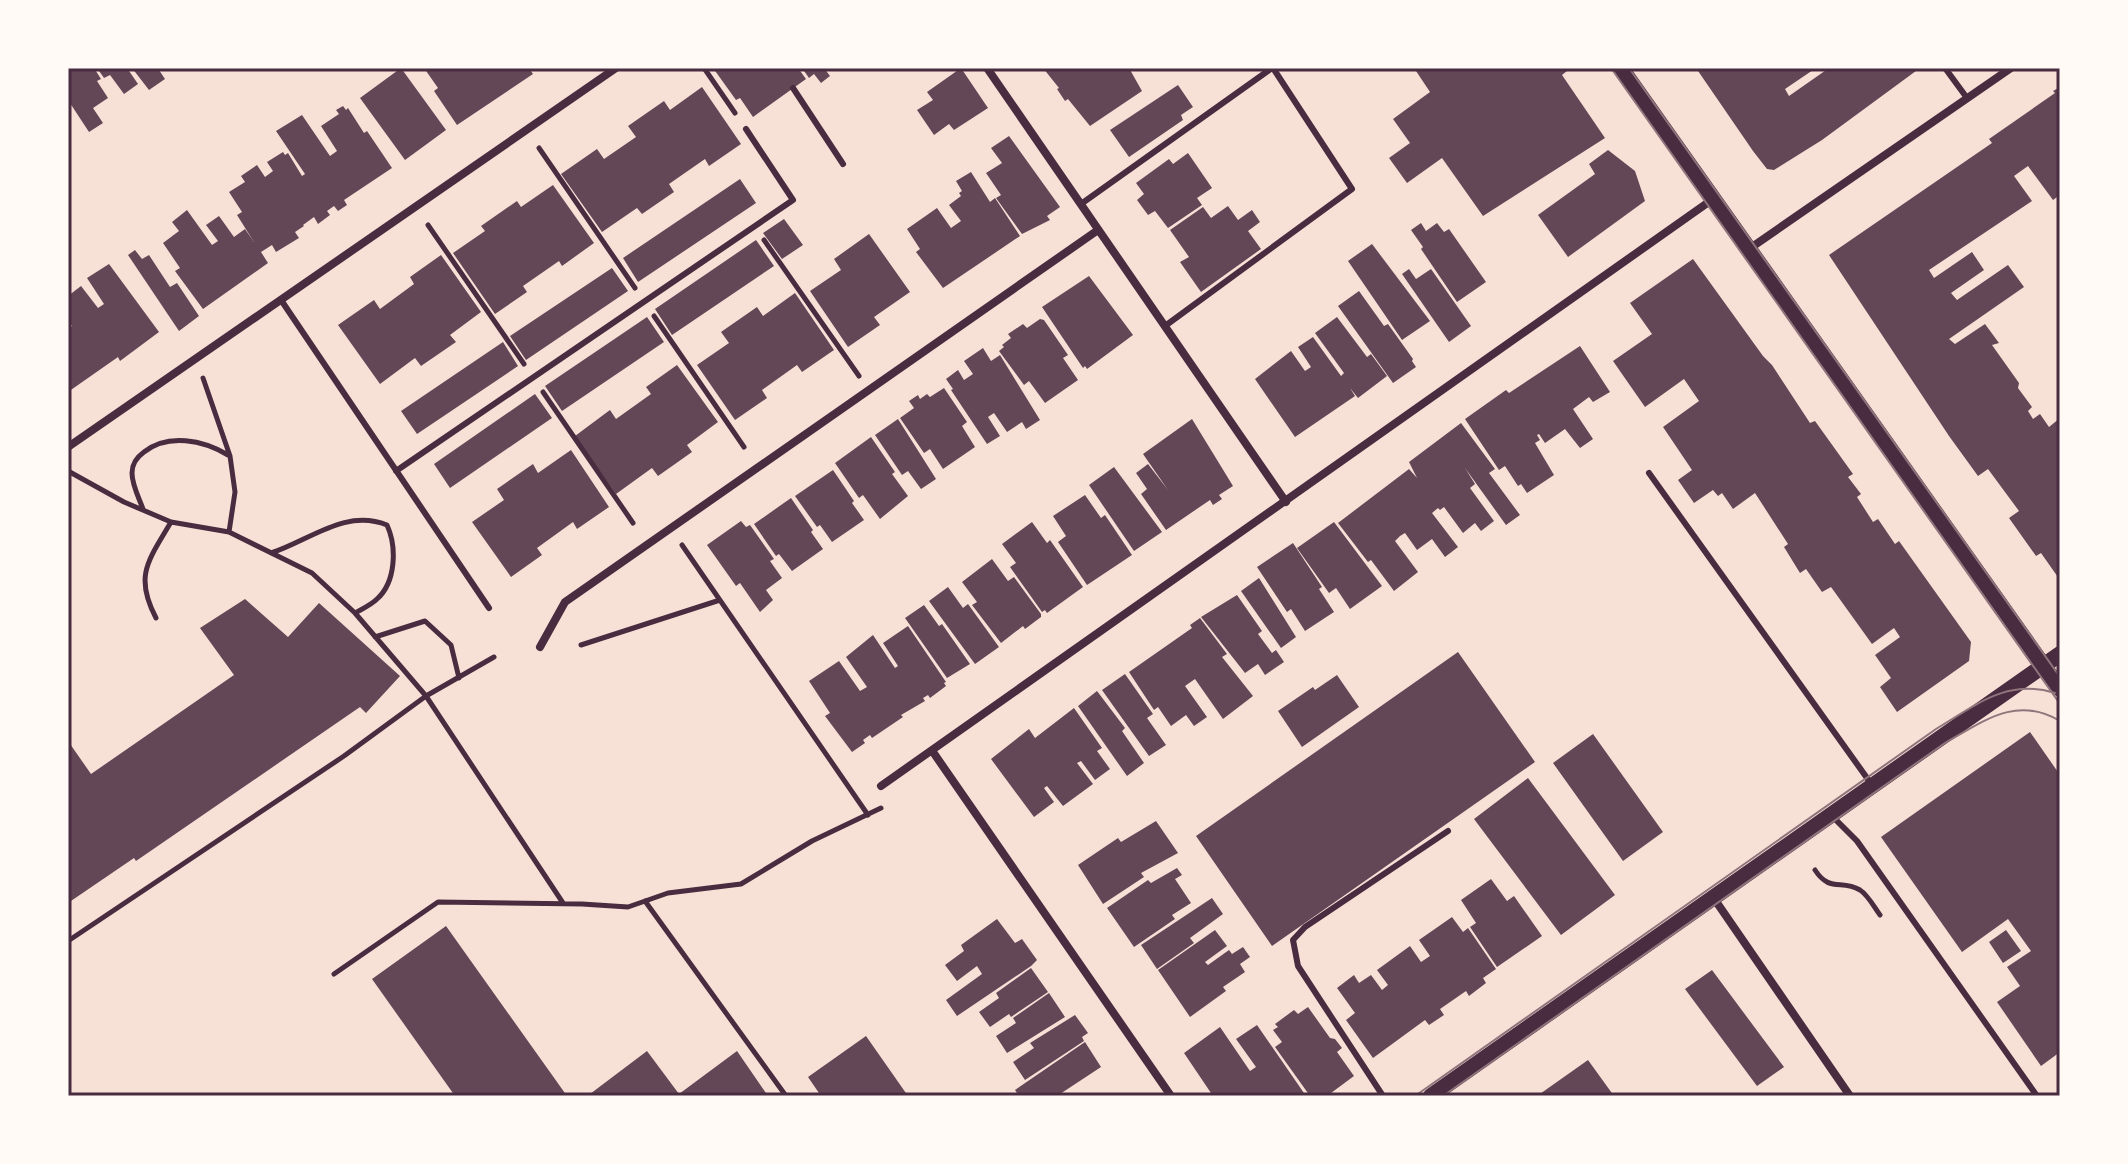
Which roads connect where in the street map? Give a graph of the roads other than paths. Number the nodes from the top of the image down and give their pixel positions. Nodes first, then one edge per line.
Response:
1 (616, 68) edge
2 (987, 68) edge
3 (1272, 68) edge
4 (1621, 68) edge
5 (1945, 68) edge
6 (2011, 68) edge
7 (793, 88) dead end
8 (1967, 98) junction
9 (746, 129) road end
10 (843, 164) dead end
11 (1714, 199) junction
12 (1081, 204) junction
13 (1098, 230) junction
14 (1749, 249) junction
15 (281, 300) junction
16 (1165, 326) junction
17 (68, 447) edge
18 (396, 471) junction
19 (1649, 473) dead end
20 (1286, 502) junction
21 (489, 608) dead end
22 (540, 647) dead end
23 (2060, 654) edge
24 (2043, 665) junction
25 (2060, 689) edge
26 (933, 752) junction
27 (1872, 785) junction
28 (881, 786) dead end
29 (1830, 814) junction
30 (1448, 831) dead end
31 (1713, 897) junction
32 (1171, 1096) edge
33 (1383, 1096) edge
34 (1431, 1096) edge
35 (1850, 1096) edge
36 (2037, 1096) edge

1 - 15 street
2 - 12 street
3 - 12 lane
3 - 16 lane
4 - 11 main road
5 - 8 lane
6 - 8 street
7 - 10 lane
8 - 14 street
9 - 18 lane
11 - 14 main road
11 - 20 street
12 - 13 street
13 - 16 street
13 - 22 street
14 - 24 main road
15 - 17 street
15 - 18 lane
16 - 20 street
18 - 21 lane
19 - 27 lane
20 - 26 street
23 - 24 main road
24 - 25 main road
24 - 27 main road
26 - 28 street
26 - 32 street
27 - 29 main road
29 - 31 main road
29 - 36 lane
30 - 33 lane
31 - 34 main road
31 - 35 street

